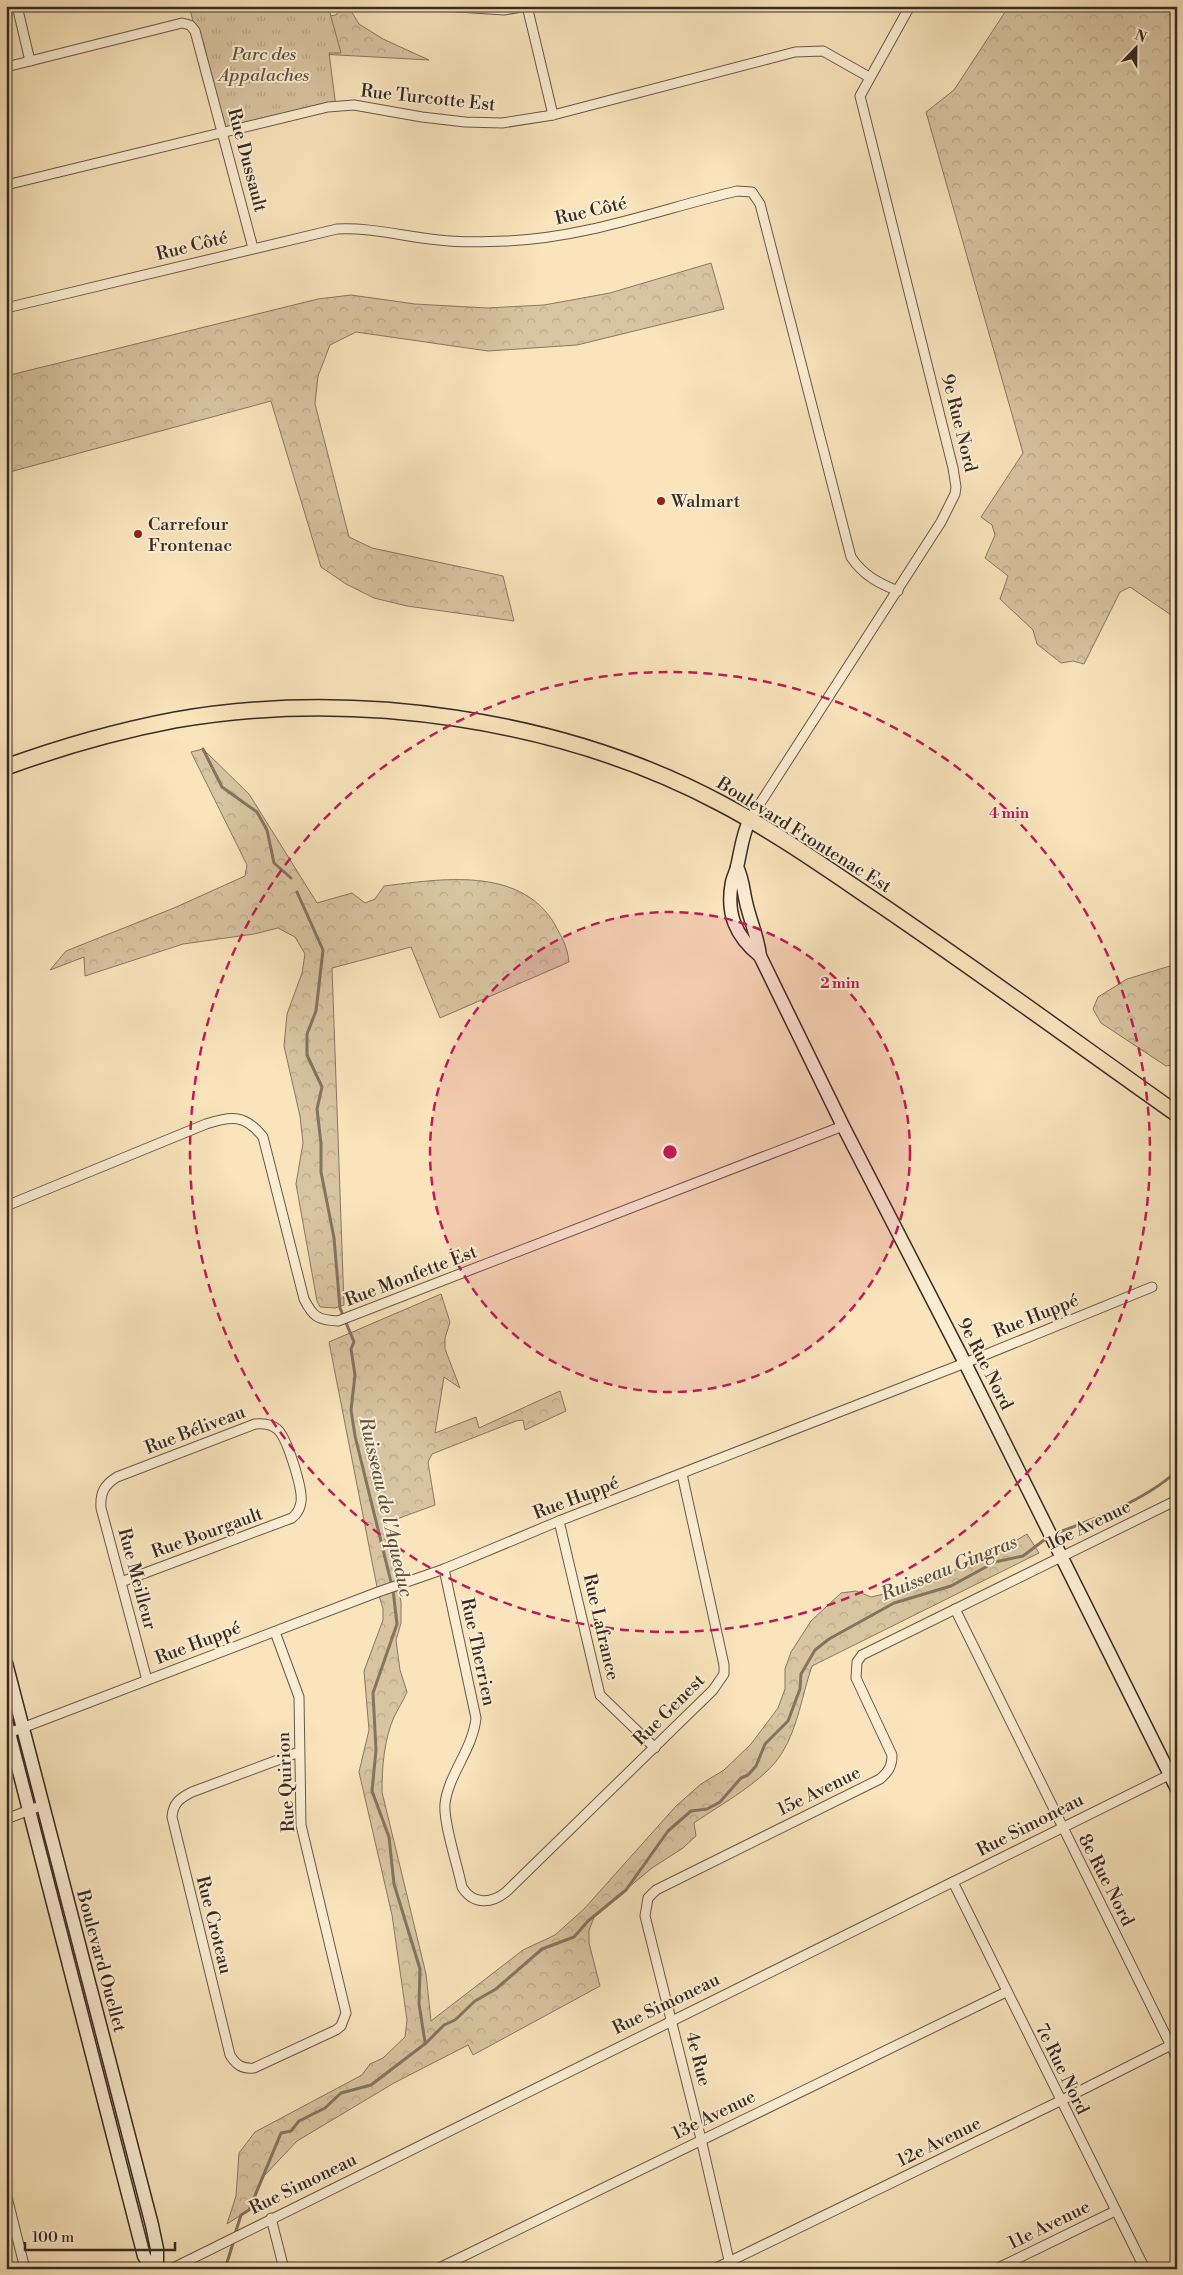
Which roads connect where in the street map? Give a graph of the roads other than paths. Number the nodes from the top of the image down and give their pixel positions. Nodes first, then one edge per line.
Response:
1 (17, 6) edge
2 (443, 6) edge
3 (527, 6) edge
4 (910, 6) edge
5 (30, 61) junction
6 (6, 67) edge
7 (869, 77) junction
8 (553, 115) junction
9 (223, 134) junction
10 (6, 184) edge
11 (253, 248) junction
12 (6, 308) edge
13 (898, 591) junction
14 (6, 767) edge
15 (750, 819) junction
16 (1177, 1114) edge
17 (843, 1126) junction
18 (6, 1206) edge
19 (1152, 1287) dead end
20 (965, 1363) junction
21 (682, 1474) junction
22 (104, 1487) joint
23 (1175, 1504) edge
24 (300, 1508) joint
25 (559, 1521) junction
26 (1062, 1557) junction
27 (444, 1569) junction
28 (122, 1582) junction
29 (955, 1609) junction
30 (275, 1632) junction
31 (857, 1662) joint
32 (6, 1663) edge
33 (147, 1680) junction
34 (8, 1727) edge
35 (23, 1727) junction
36 (655, 1748) junction
37 (300, 1752) junction
38 (1173, 1773) edge
39 (1177, 1789) edge
40 (43, 1805) junction
41 (28, 1811) junction
42 (6, 1819) edge
43 (1061, 1827) junction
44 (953, 1882) junction
45 (656, 1890) joint
46 (483, 1901) joint
47 (1006, 1992) junction
48 (344, 2020) joint
49 (671, 2020) junction
50 (1173, 2043) edge
51 (1177, 2058) edge
52 (1060, 2101) junction
53 (701, 2139) junction
54 (6, 2193) edge
55 (1115, 2211) junction
56 (271, 2218) junction
57 (730, 2265) edge
58 (25, 2269) edge
59 (152, 2269) edge
60 (157, 2269) edge
61 (171, 2269) edge
62 (284, 2269) edge
63 (437, 2269) edge
64 (714, 2269) edge
65 (996, 2269) edge
66 (1145, 2269) edge

1 - 5 street
2 - 3 street
3 - 8 street
4 - 7 street, 9e Rue Nord
5 - 6 street
5 - 9 street, Rue Dussault
7 - 8 street, Rue Turcotte Est
7 - 13 street, 9e Rue Nord
8 - 9 street, Rue Turcotte Est
9 - 10 street, Rue Turcotte Est
9 - 11 street, Rue Dussault
11 - 12 street, Rue Côté
11 - 13 street, Rue Côté
13 - 15 street, 9e Rue Nord
14 - 15 main road, Boulevard Frontenac Est
15 - 16 main road, Boulevard Frontenac Est
15 - 17 street, 9e Rue Nord
17 - 18 street, Rue Monfette Est
17 - 20 street, 9e Rue Nord
19 - 20 street, Rue Huppé
20 - 21 street, Rue Huppé
20 - 26 street, 9e Rue Nord
21 - 25 street, Rue Huppé
21 - 36 street, Rue Genest
22 - 24 street, Rue Béliveau
22 - 28 street, Rue Meilleur
23 - 26 street, 16e Avenue
24 - 28 street, Rue Bourgault
25 - 27 street, Rue Huppé
25 - 36 street, Rue Lafrance
26 - 29 street, 16e Avenue
26 - 38 street, 9e Rue Nord
27 - 30 street, Rue Huppé
27 - 46 street, Rue Therrien
28 - 33 street, Rue Meilleur
29 - 31 street, 16e Avenue
29 - 43 street, 8e Rue Nord
30 - 33 street, Rue Huppé
30 - 37 street, Rue Quirion
31 - 45 street, 15e Avenue
32 - 35 street, Boulevard Ouellet
33 - 35 street, Rue Huppé
34 - 35 street, Rue Huppé
34 - 41 street, Boulevard Ouellet
35 - 40 street, Boulevard Ouellet
36 - 46 street, Rue Genest
37 - 48 street, Rue Quirion
37 - 48 street, Rue Croteau
38 - 39 street, 9e Rue Nord
38 - 43 street, Rue Simoneau
40 - 41 street
40 - 60 street, Boulevard Ouellet
41 - 42 street
41 - 59 street, Boulevard Ouellet
43 - 44 street, Rue Simoneau
43 - 50 street, 8e Rue Nord
44 - 47 street, 7e Rue Nord
44 - 49 street, Rue Simoneau
45 - 49 street, 4e Rue
47 - 52 street, 7e Rue Nord
47 - 53 street, 13e Avenue
49 - 53 street, 4e Rue
49 - 56 street, Rue Simoneau
50 - 51 street, 8e Rue Nord
50 - 52 street, 12e Avenue
52 - 55 street, 7e Rue Nord
52 - 57 street, 12e Avenue
53 - 57 street, 4e Rue
53 - 63 street, 13e Avenue
54 - 58 street
55 - 65 street, 11e Avenue
55 - 66 street, 7e Rue Nord
56 - 61 street, Rue Simoneau
56 - 62 street
57 - 64 street, 12e Avenue

